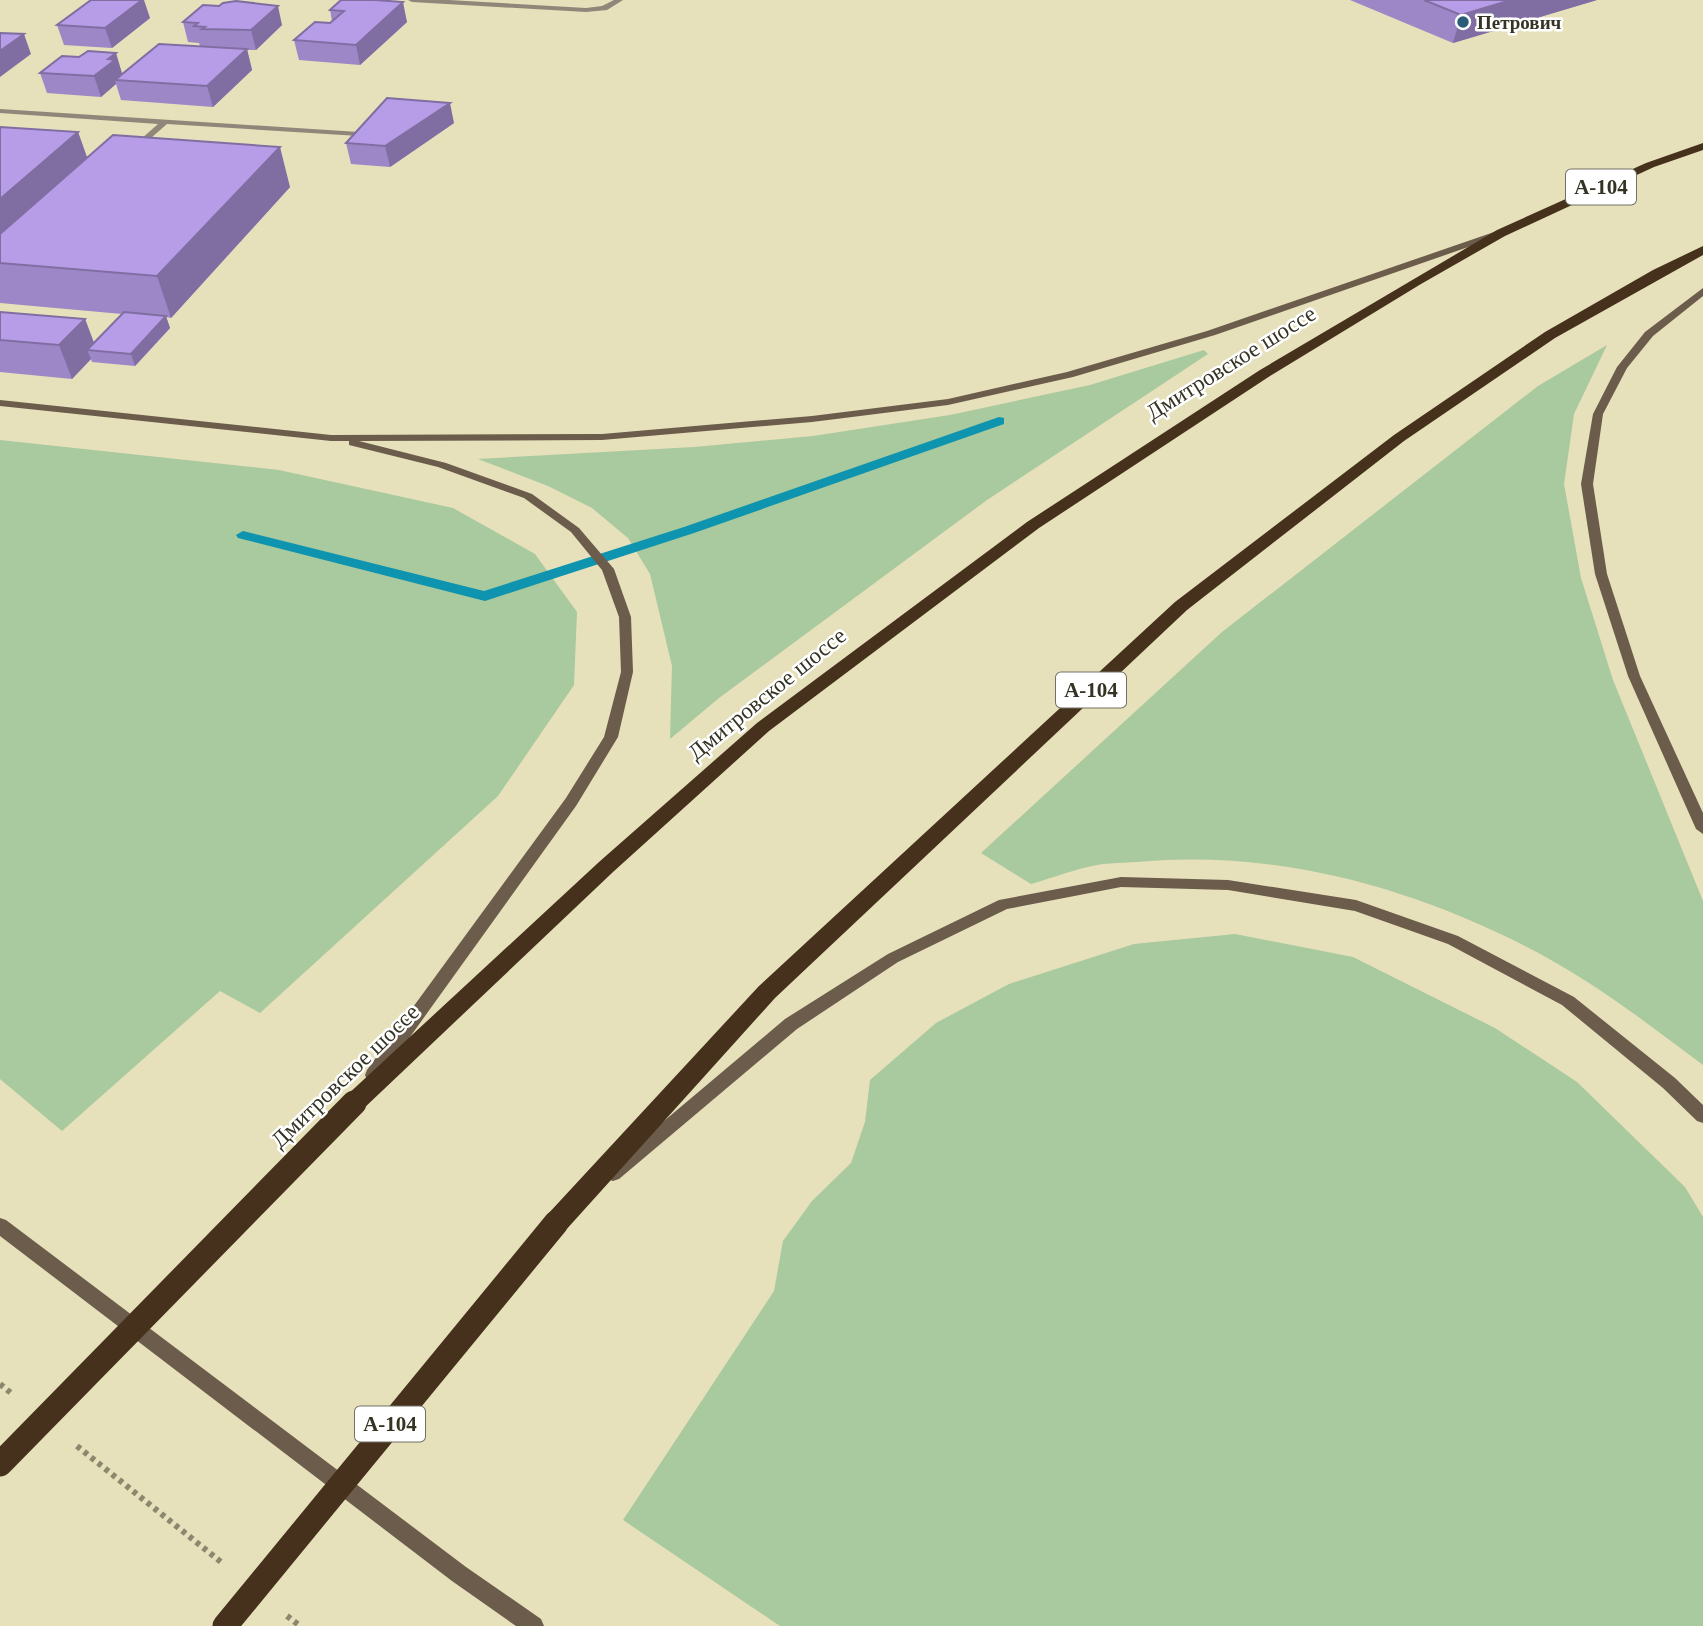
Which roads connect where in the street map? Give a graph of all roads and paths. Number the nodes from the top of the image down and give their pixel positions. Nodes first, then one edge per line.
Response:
1 (412, 0) edge
2 (619, 0) edge
3 (0, 111) edge
4 (165, 121) junction
5 (359, 134) edge
6 (1703, 146) edge
7 (126, 158) edge
8 (1501, 233) junction
9 (1703, 250) edge
10 (1703, 291) edge
11 (0, 403) edge
12 (331, 438) junction
13 (1703, 829) edge
14 (354, 1103) junction
15 (1703, 1116) edge
16 (556, 1223) junction
17 (0, 1226) edge
18 (0, 1384) edge
19 (22, 1401) dead end
20 (75, 1444) dead end
21 (0, 1464) edge
22 (225, 1566) dead end
23 (279, 1609) dead end
24 (225, 1626) edge
25 (300, 1626) edge
26 (534, 1626) edge

1 - 2 street
3 - 4 street
4 - 5 street
4 - 7 street
6 - 8 highway, Дмитровское шоссе / А-104
8 - 12 main road, А-104
8 - 14 highway, Дмитровское шоссе / А-104
9 - 16 highway, А-104
10 - 13 main road
11 - 12 main road, А-104
12 - 14 main road, А-104
14 - 21 highway, Дмитровское шоссе / А-104, bridge
15 - 16 main road, А-104
16 - 24 highway, А-104, bridge
17 - 26 main road
18 - 19 path
20 - 22 path
23 - 25 path

